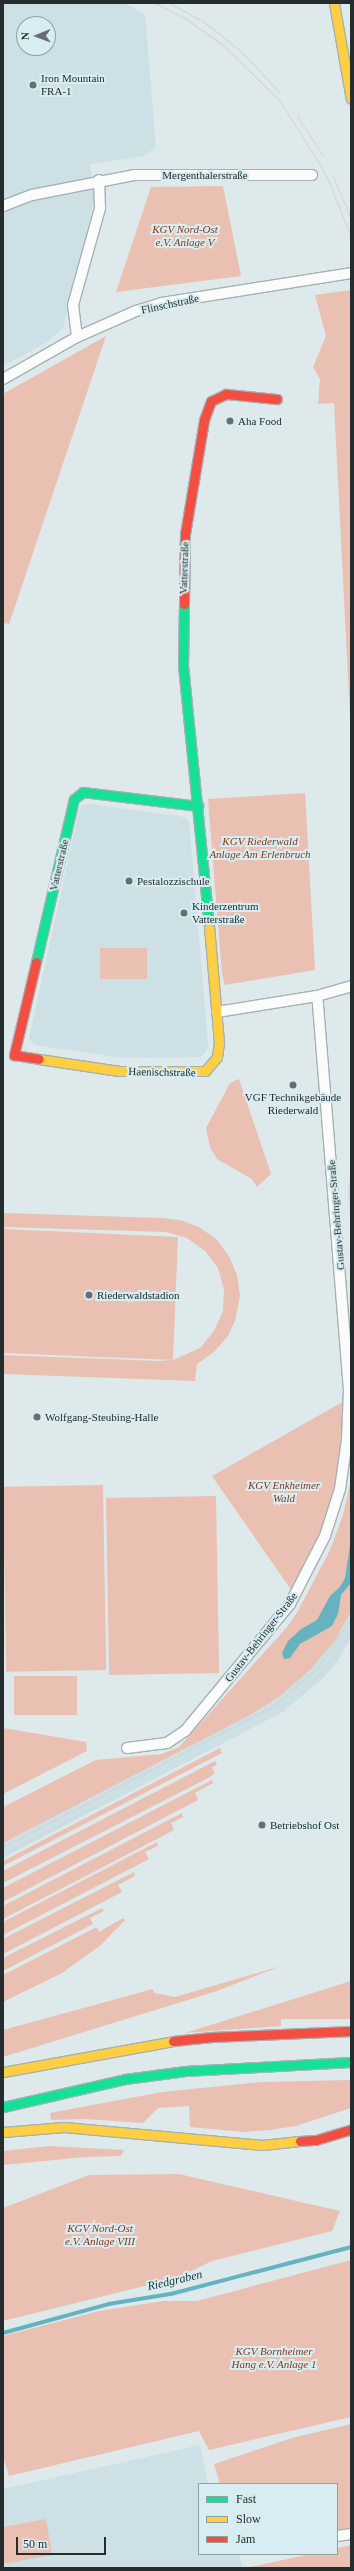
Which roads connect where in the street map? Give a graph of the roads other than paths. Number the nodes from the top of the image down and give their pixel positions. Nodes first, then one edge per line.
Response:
1 (334, 3) edge
2 (325, 9) dead end
3 (343, 58) junction
4 (351, 99) edge
5 (312, 175) dead end
6 (99, 180) junction
7 (3, 206) edge
8 (351, 273) edge
9 (77, 337) junction
10 (3, 379) edge
11 (277, 399) dead end
12 (198, 806) junction
13 (351, 986) edge
14 (317, 996) junction
15 (217, 1012) junction
16 (14, 1055) joint
17 (127, 1748) dead end
18 (351, 2031) edge
19 (351, 2062) edge
20 (3, 2072) edge
21 (3, 2107) edge
22 (351, 2129) edge
23 (3, 2132) edge
24 (351, 2534) edge
25 (338, 2536) edge

1 - 3 main road
2 - 3 main road
3 - 4 main road
5 - 6 street, Mergenthalerstraße
6 - 7 street, Mergenthalerstraße
6 - 9 street
8 - 9 street, Flinschstraße
9 - 10 street, Flinschstraße
11 - 12 main road, Vatterstraße
12 - 15 main road, Vatterstraße
12 - 16 main road, Vatterstraße
13 - 14 street
14 - 15 street
14 - 17 street, Gustav-Behringer-Straße
15 - 16 main road, Haenischstraße
18 - 20 main road
19 - 21 main road
22 - 23 main road
24 - 25 street

